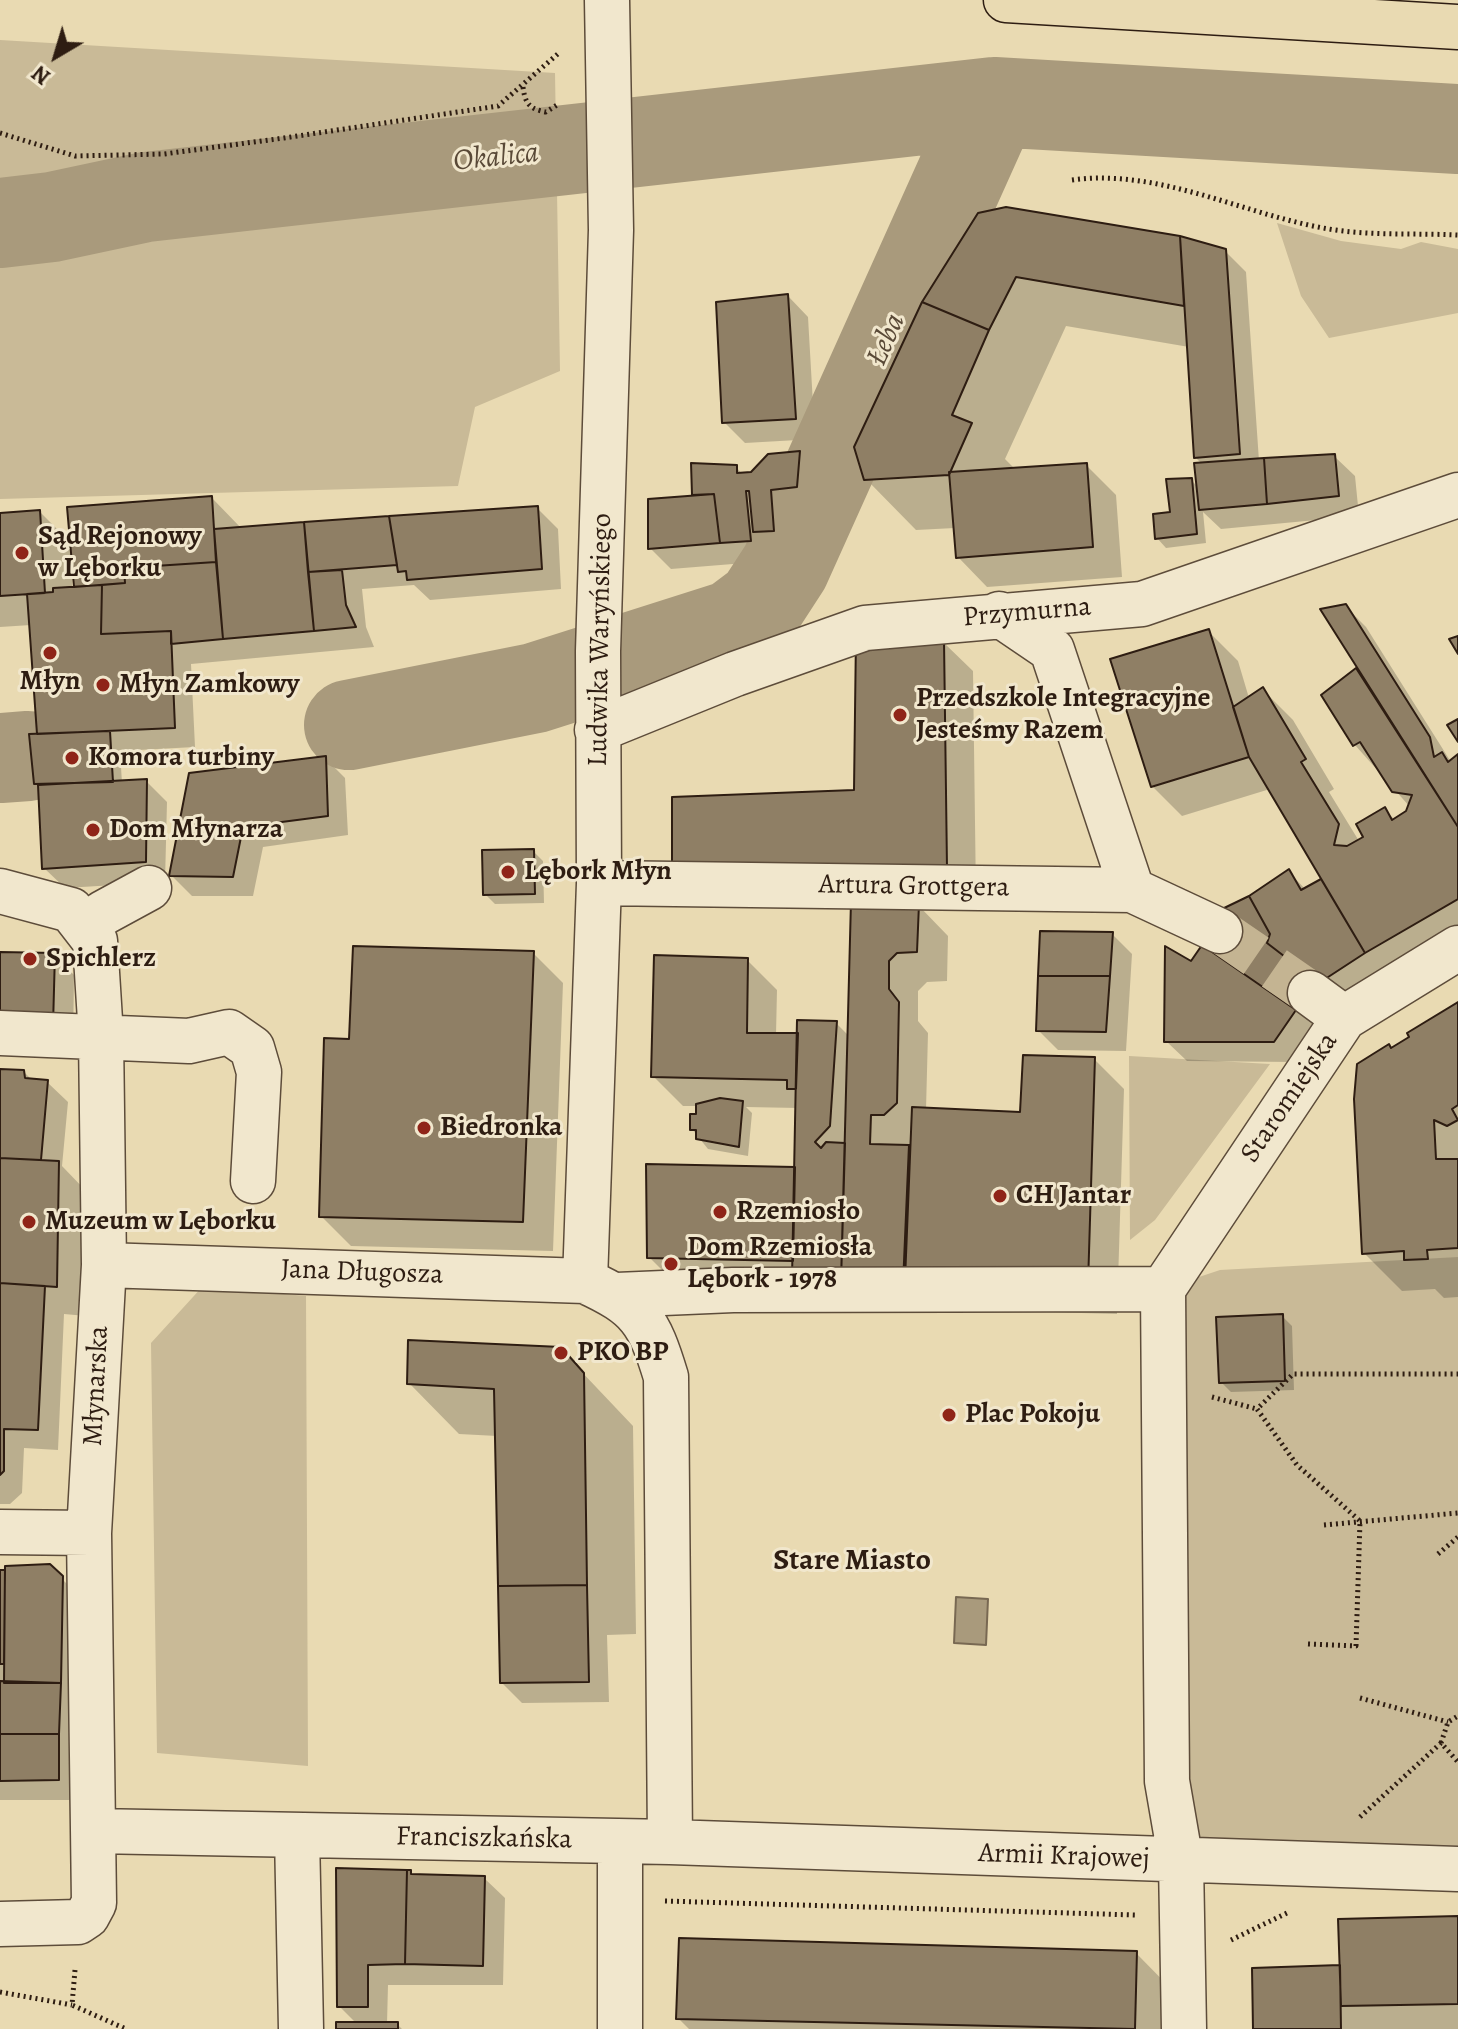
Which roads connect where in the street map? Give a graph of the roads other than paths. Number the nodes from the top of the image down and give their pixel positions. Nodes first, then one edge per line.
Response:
1 (607, 0) edge
2 (1006, 0) edge
3 (1181, 5) edge
4 (1458, 27) edge
5 (1458, 495) edge
6 (999, 614) junction
7 (597, 715) junction
8 (599, 883) junction
9 (149, 888) dead end
10 (1132, 890) junction
11 (0, 891) edge
12 (1220, 931) tunnel mouth
13 (90, 934) junction
14 (1458, 948) edge
15 (0, 1033) edge
16 (101, 1036) junction
17 (253, 1181) dead end
18 (104, 1265) junction
19 (601, 1288) junction
20 (1163, 1289) junction
21 (0, 1532) edge
22 (89, 1533) junction
23 (94, 1831) junction
24 (297, 1835) junction
25 (620, 1842) junction
26 (670, 1842) junction
27 (1181, 1862) junction
28 (1458, 1869) edge
29 (0, 1924) edge
30 (301, 2029) edge
31 (620, 2029) edge
32 (1184, 2029) edge

1 - 7 street, Ludwika Waryńskiego
2 - 3 main road
3 - 4 main road
5 - 6 street, Przymurna
6 - 7 street, Przymurna
6 - 10 street
7 - 8 street, Ludwika Waryńskiego
8 - 10 street, Artura Grottgera
8 - 19 street, Ludwika Waryńskiego
9 - 13 street
10 - 12 street, Artura Grottgera
11 - 13 street
13 - 16 street, Młynarska
14 - 20 street, Staromiejska
15 - 16 street
16 - 17 street
16 - 18 street, Młynarska
18 - 19 street, Jana Długosza
18 - 22 street, Młynarska
19 - 20 street, Jana Długosza
19 - 26 street
20 - 27 street
21 - 22 street
22 - 23 street, Młynarska
23 - 24 street, Franciszkańska
23 - 29 street, Młynarska
24 - 25 street, Franciszkańska
24 - 30 street
25 - 26 street, Franciszkańska
25 - 31 street
26 - 27 street, Armii Krajowej
27 - 28 street, Armii Krajowej
27 - 32 street

